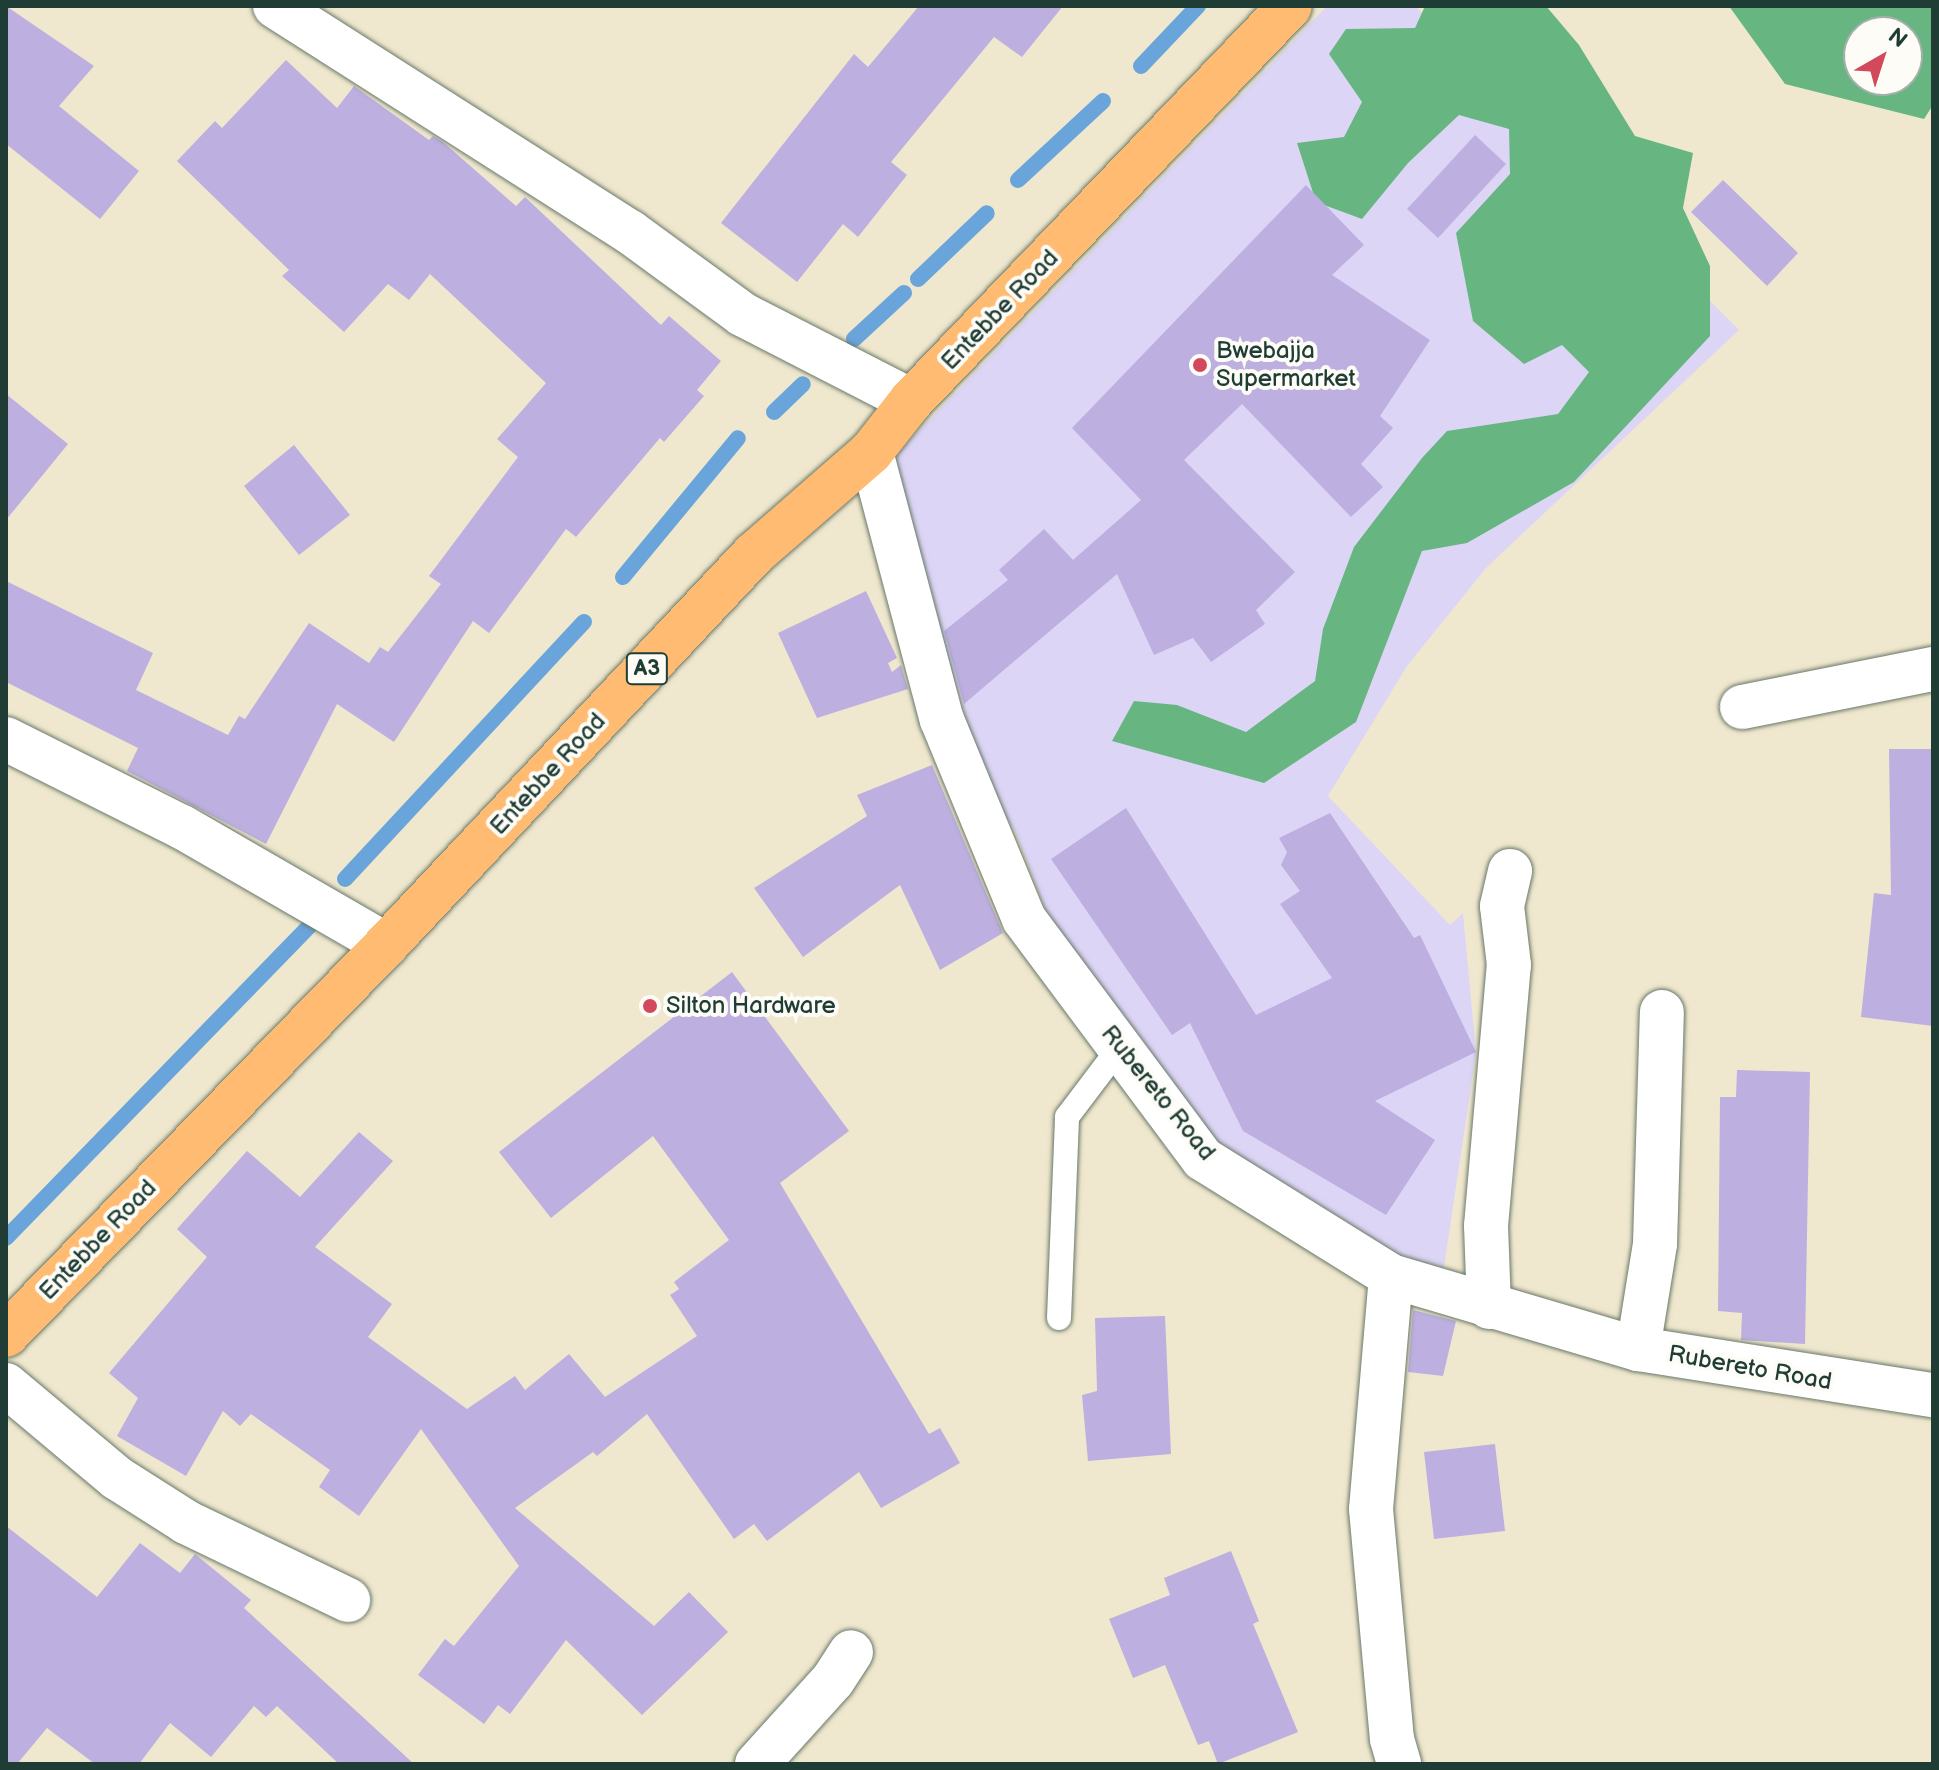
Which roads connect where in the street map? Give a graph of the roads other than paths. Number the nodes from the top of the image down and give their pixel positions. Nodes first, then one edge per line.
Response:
1 (275, 6) edge
2 (1290, 6) edge
3 (911, 401) junction
4 (871, 452) junction
5 (1933, 669) edge
6 (1742, 707) dead end
7 (6, 739) edge
8 (1510, 871) dead end
9 (386, 945) junction
10 (1662, 1012) dead end
11 (1120, 1047) junction
12 (1391, 1276) junction
13 (1489, 1307) junction
14 (1059, 1318) dead end
15 (6, 1335) edge
16 (1638, 1349) junction
17 (6, 1385) edge
18 (1933, 1395) edge
19 (348, 1600) dead end
20 (851, 1652) dead end
21 (757, 1764) edge
22 (1399, 1764) edge

1 - 3 street
2 - 3 main road, Entebbe Road / A3
3 - 4 main road, Entebbe Road / A3
4 - 9 main road, Entebbe Road / A3
4 - 11 street, Rubereto Road
5 - 6 street
7 - 9 street
8 - 13 street
9 - 15 main road, Entebbe Road / A3
10 - 16 street
11 - 12 street, Rubereto Road
11 - 14 lane
12 - 13 street, Rubereto Road
12 - 22 street
13 - 16 street, Rubereto Road
16 - 18 street, Rubereto Road
17 - 19 street
20 - 21 street

